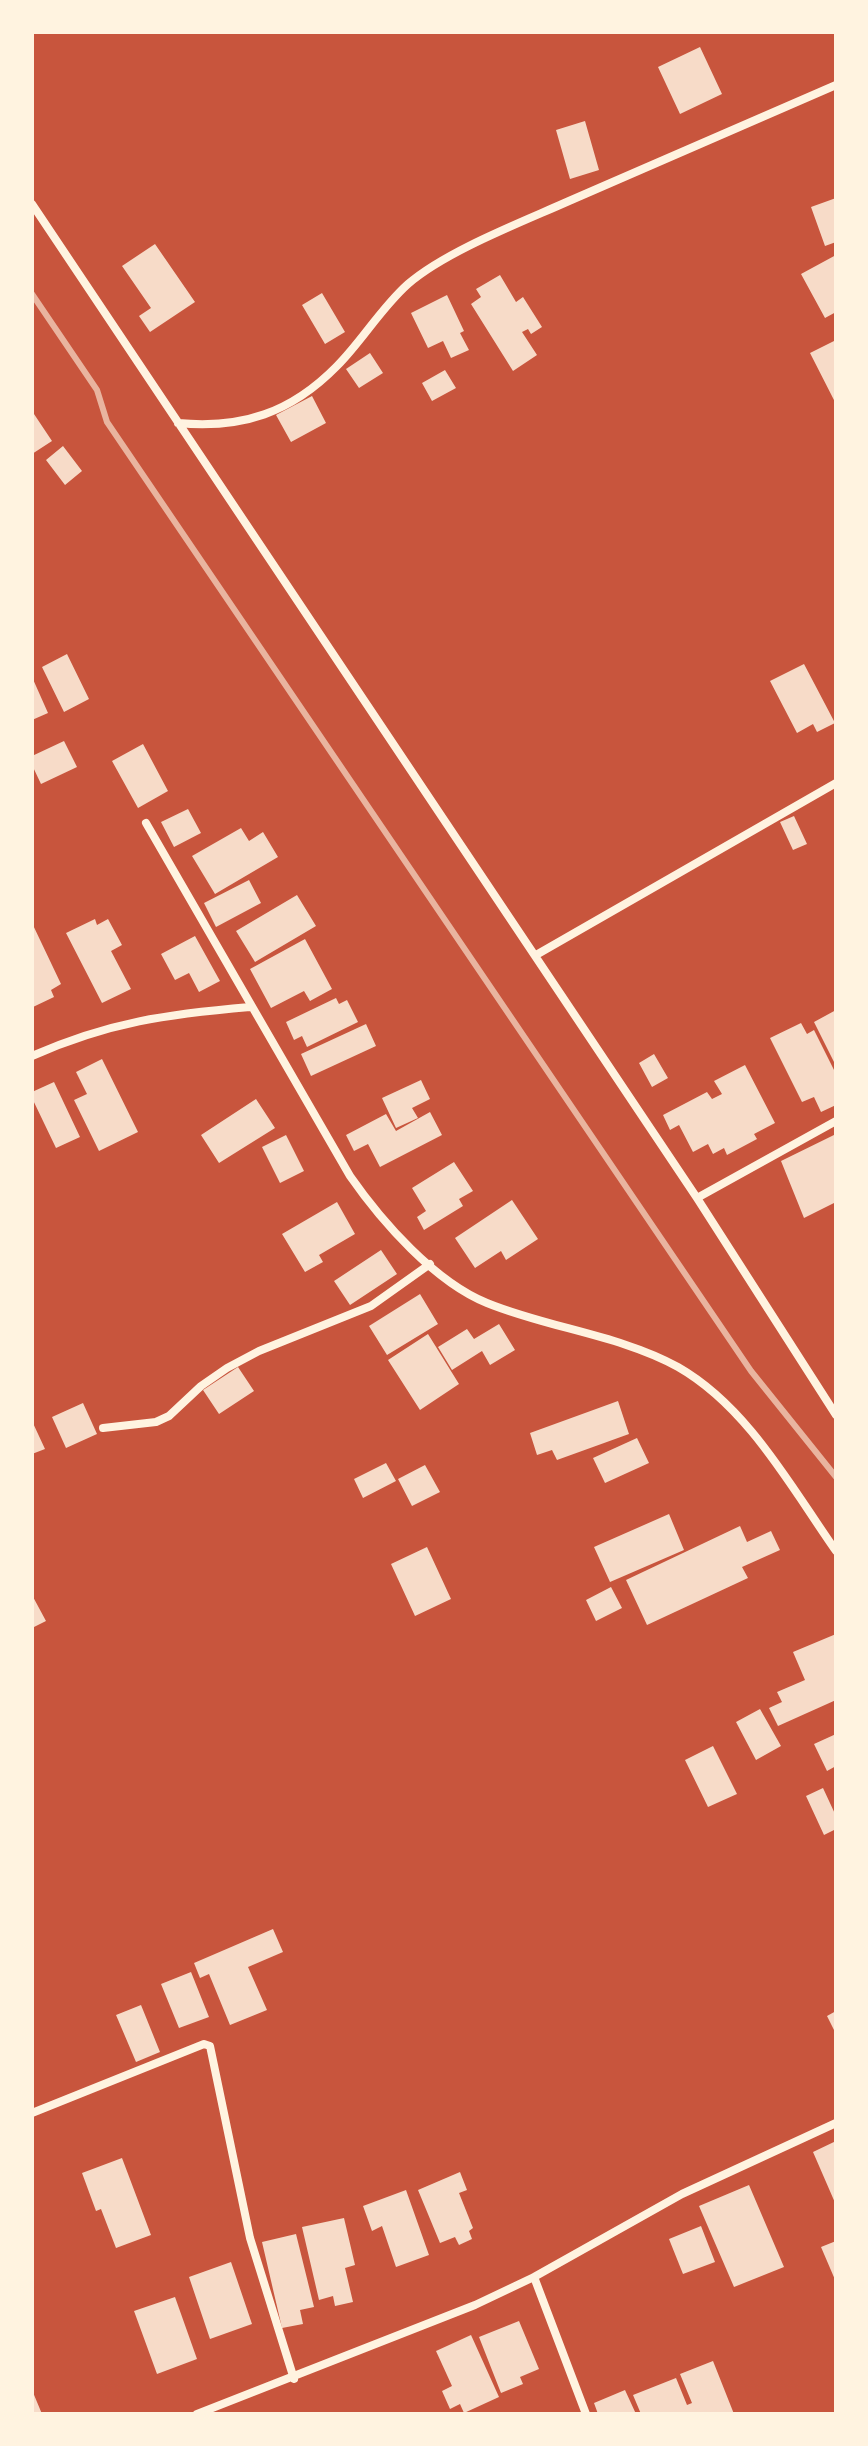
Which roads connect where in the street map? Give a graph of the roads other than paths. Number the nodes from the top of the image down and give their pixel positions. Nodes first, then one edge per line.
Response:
1 (836, 85) edge
2 (32, 204) edge
3 (178, 423) junction
4 (836, 783) edge
5 (146, 823) dead end
6 (536, 955) junction
7 (250, 1007) junction
8 (32, 1056) edge
9 (836, 1121) edge
10 (697, 1198) junction
11 (430, 1264) junction
12 (836, 1415) edge
13 (103, 1428) dead end
14 (836, 1551) edge
15 (32, 2113) edge
16 (836, 2123) edge
17 (534, 2277) junction
18 (294, 2379) junction
19 (197, 2414) edge
20 (586, 2414) edge

1 - 3 street
2 - 3 street
3 - 6 street
4 - 6 street
5 - 7 street
6 - 10 street
7 - 8 street
7 - 11 street
9 - 10 street
10 - 12 street
11 - 13 street
11 - 14 street
15 - 18 street
16 - 17 street
17 - 18 street
17 - 20 street
18 - 19 street

